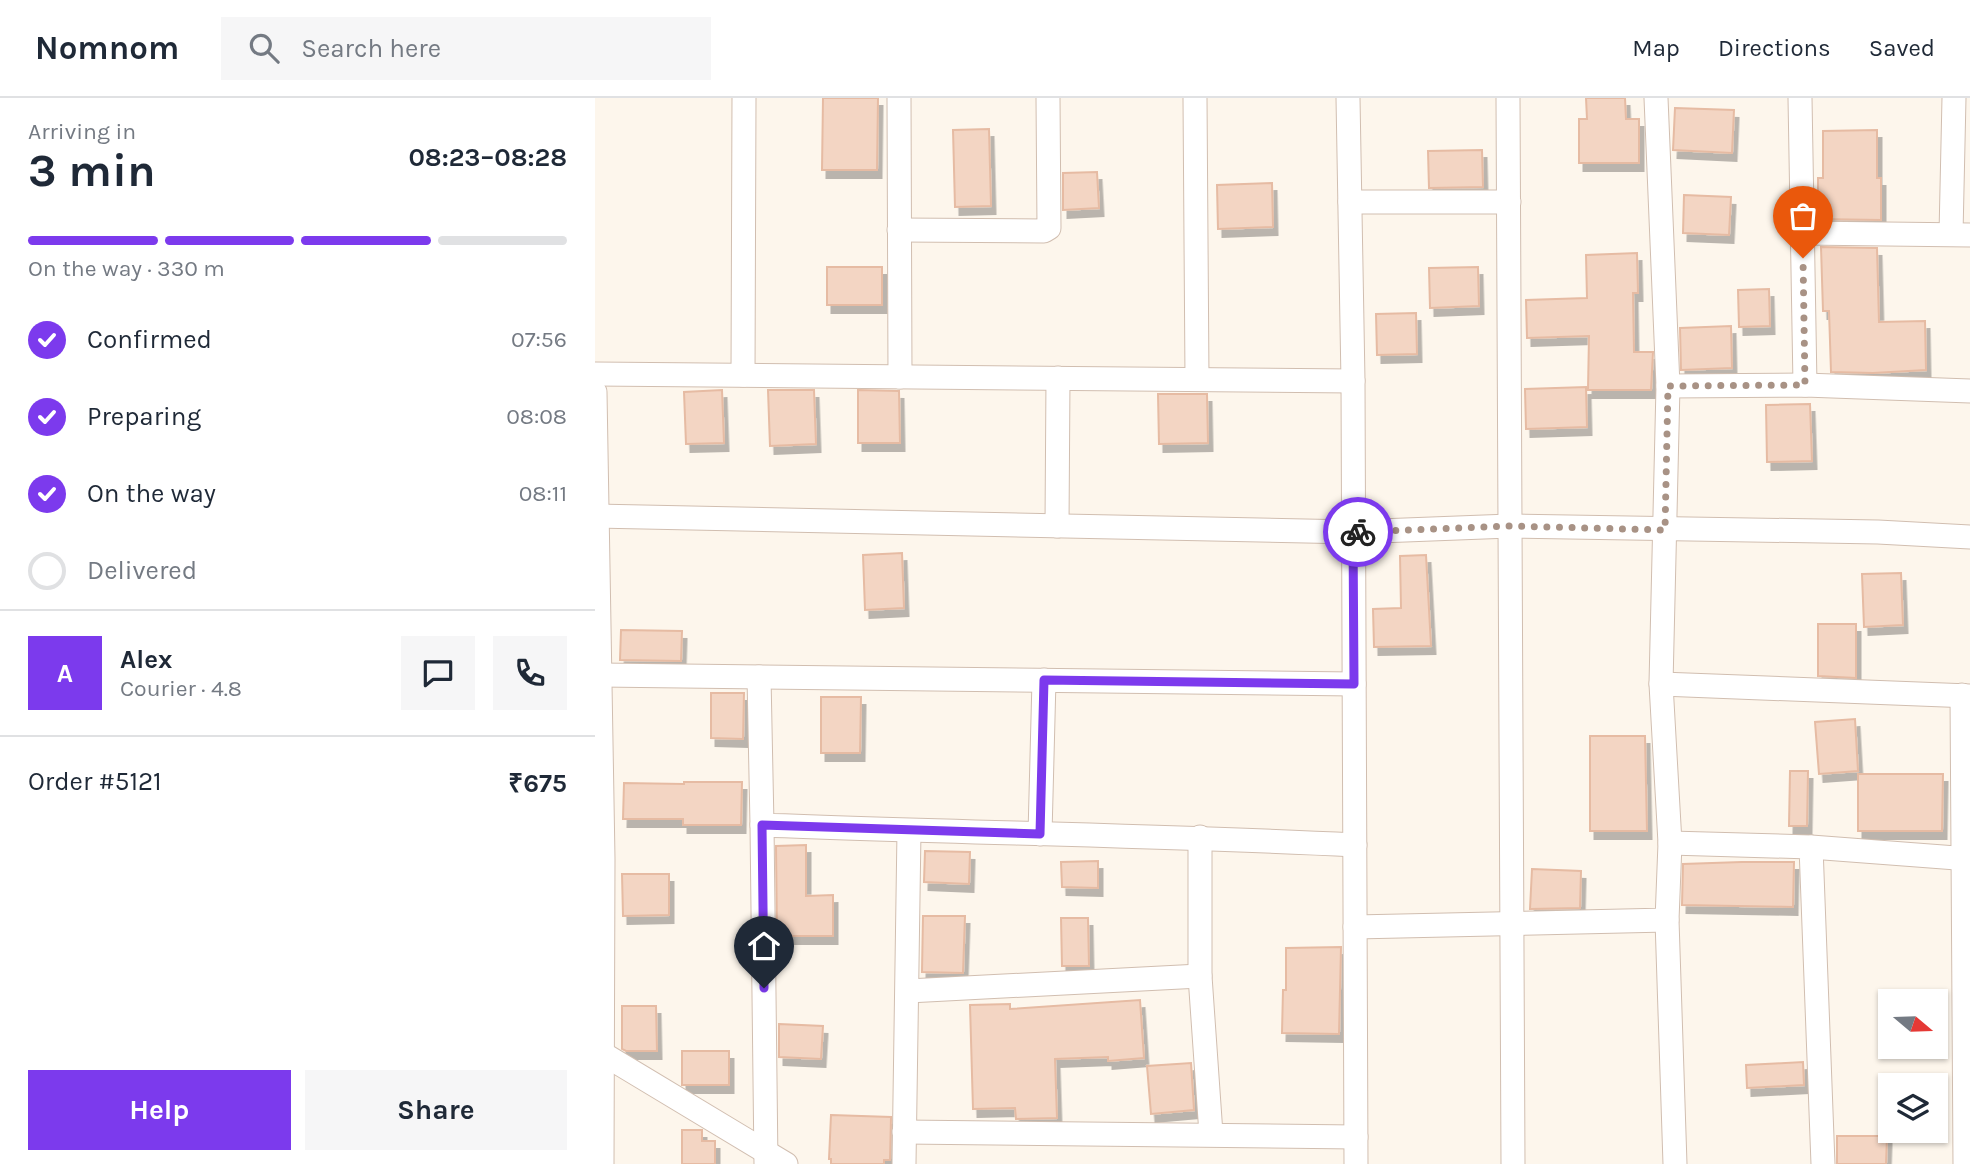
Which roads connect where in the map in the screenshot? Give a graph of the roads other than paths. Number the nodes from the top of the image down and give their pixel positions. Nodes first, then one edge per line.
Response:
1 (744, 98) edge
2 (899, 98) edge
3 (1048, 98) edge
4 (1195, 98) edge
5 (1348, 98) edge
6 (1508, 98) edge
7 (1656, 98) edge
8 (1800, 98) edge
9 (1954, 98) edge
10 (1350, 202) junction
11 (1509, 202) junction
12 (899, 230) junction
13 (1803, 233) junction
14 (1961, 234) edge
15 (595, 374) edge
16 (743, 375) junction
17 (900, 377) junction
18 (1058, 378) junction
19 (1197, 379) junction
20 (1353, 381) junction
21 (1805, 385) junction
22 (1668, 386) junction
23 (1970, 391) edge
24 (595, 392) edge
25 (596, 516) edge
26 (1057, 526) junction
27 (1510, 526) junction
28 (1665, 530) junction
29 (1353, 532) junction
30 (1970, 537) edge
31 (600, 675) junction
32 (759, 677) junction
33 (1044, 680) junction
34 (1354, 684) junction
35 (1661, 684) junction
36 (1966, 696) edge
37 (762, 825) junction
38 (909, 831) junction
39 (1040, 834) junction
40 (1200, 837) junction
41 (1669, 843) junction
42 (1355, 845) junction
43 (1811, 846) junction
44 (1966, 858) edge
45 (1667, 920) junction
46 (1512, 924) junction
47 (1355, 927) junction
48 (1201, 976) junction
49 (908, 991) junction
50 (1968, 1036) edge
51 (598, 1051) edge
52 (904, 1132) junction
53 (1211, 1135) junction
54 (1356, 1137) junction
55 (772, 1160) edge
56 (602, 1164) edge
57 (904, 1164) edge
58 (1356, 1164) edge
59 (1513, 1164) edge
60 (1675, 1164) edge
61 (1823, 1164) edge
62 (1965, 1164) edge

1 - 16 street
2 - 12 street
3 - 12 street
4 - 19 street
5 - 10 street
6 - 11 street
7 - 22 street
8 - 13 street
9 - 14 street
10 - 11 street
10 - 20 street
11 - 27 street
12 - 17 street
13 - 14 street
13 - 21 street
15 - 16 street
16 - 17 street
17 - 18 street
18 - 19 street
18 - 26 street
19 - 20 street
20 - 29 street
21 - 22 street
21 - 23 street
22 - 28 street
24 - 25 street
25 - 26 street
25 - 31 street
26 - 29 street
27 - 28 street
27 - 29 street
27 - 46 street
28 - 30 street
28 - 35 street
29 - 34 street
31 - 32 street
31 - 51 street
32 - 33 street
32 - 37 street
33 - 34 street
33 - 39 street
34 - 42 street
35 - 36 street
35 - 41 street
36 - 44 street
37 - 38 street
37 - 55 street
38 - 39 street
38 - 49 street
39 - 40 street
40 - 42 street
40 - 48 street
41 - 43 street
41 - 45 street
42 - 47 street
43 - 44 street
43 - 61 street
44 - 50 street
45 - 46 street
45 - 60 street
46 - 47 street
46 - 59 street
47 - 54 street
48 - 49 street
48 - 53 street
49 - 52 street
50 - 62 street
51 - 55 street
51 - 56 street
52 - 53 street
52 - 57 street
53 - 54 street
54 - 58 street

